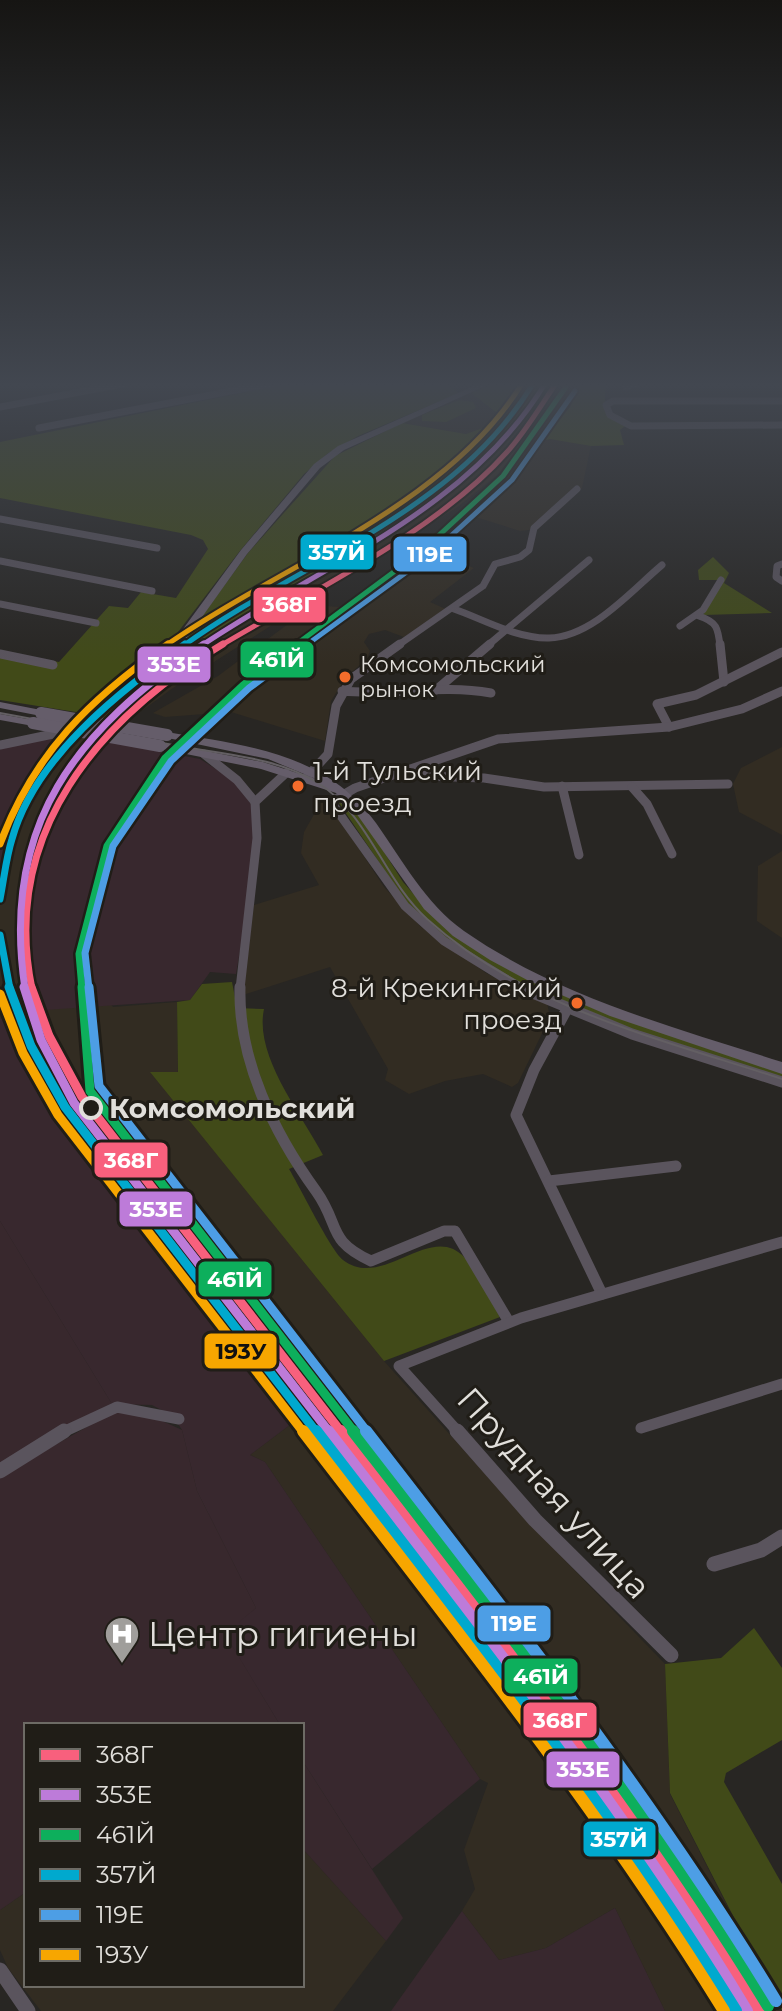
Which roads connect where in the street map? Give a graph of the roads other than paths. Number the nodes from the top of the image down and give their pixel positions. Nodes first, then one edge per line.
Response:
1 (310, 476) edge
2 (577, 489) dead end
3 (0, 519) edge
4 (157, 548) dead end
5 (589, 560) dead end
6 (0, 561) edge
7 (782, 564) edge
8 (662, 565) dead end
9 (721, 580) dead end
10 (781, 581) edge
11 (152, 591) dead end
12 (0, 604) edge
13 (454, 609) junction
14 (699, 616) junction
15 (96, 623) dead end
16 (680, 626) dead end
17 (510, 628) junction
18 (782, 652) edge
19 (0, 654) edge
20 (53, 665) dead end
21 (724, 682) junction
22 (436, 690) junction
23 (342, 691) junction
24 (782, 691) edge
25 (491, 693) dead end
26 (0, 705) edge
27 (85, 716) dead end
28 (0, 717) edge
29 (37, 718) junction
30 (669, 727) junction
31 (58, 733) dead end
32 (164, 741) junction
33 (0, 745) edge
34 (204, 754) junction
35 (416, 769) junction
36 (315, 771) junction
37 (286, 773) junction
38 (304, 780) junction
39 (728, 784) dead end
40 (562, 786) junction
41 (632, 787) junction
42 (342, 791) junction
43 (255, 802) junction
44 (672, 854) dead end
45 (579, 855) dead end
46 (567, 1009) junction
47 (782, 1068) edge
48 (782, 1082) edge
49 (676, 1166) dead end
50 (549, 1181) junction
51 (782, 1242) edge
52 (602, 1294) junction
53 (509, 1322) junction
54 (782, 1384) edge
55 (179, 1419) dead end
56 (641, 1428) dead end
57 (0, 1471) edge
58 (782, 1537) edge
59 (714, 1564) dead end
60 (671, 1655) dead end
61 (0, 1970) edge
62 (28, 2011) edge

1 - 27 street
2 - 13 street
3 - 4 street
5 - 17 street
6 - 11 street
7 - 10 street
8 - 17 street
9 - 14 street
12 - 15 street
13 - 17 street
13 - 23 street
14 - 16 street
14 - 21 street
17 - 22 street
18 - 21 street
19 - 20 street
21 - 30 street
22 - 23 street
22 - 25 street
23 - 36 street
24 - 30 street
26 - 29 street
28 - 29 street
29 - 32 street, bridge
30 - 35 street
31 - 33 street
32 - 34 street
32 - 36 street
34 - 37 street
34 - 43 street
35 - 40 street
35 - 42 street
36 - 38 street
36 - 42 street
37 - 38 street
37 - 43 street
38 - 42 street
39 - 41 street
40 - 41 street
40 - 45 street
41 - 44 street
42 - 46 street
42 - 47 street
43 - 53 street
46 - 48 street
46 - 50 street
49 - 50 street
50 - 52 street
51 - 52 street
52 - 53 street
53 - 60 street, Прудная улица
54 - 56 street
55 - 57 street
58 - 59 street
61 - 62 street

